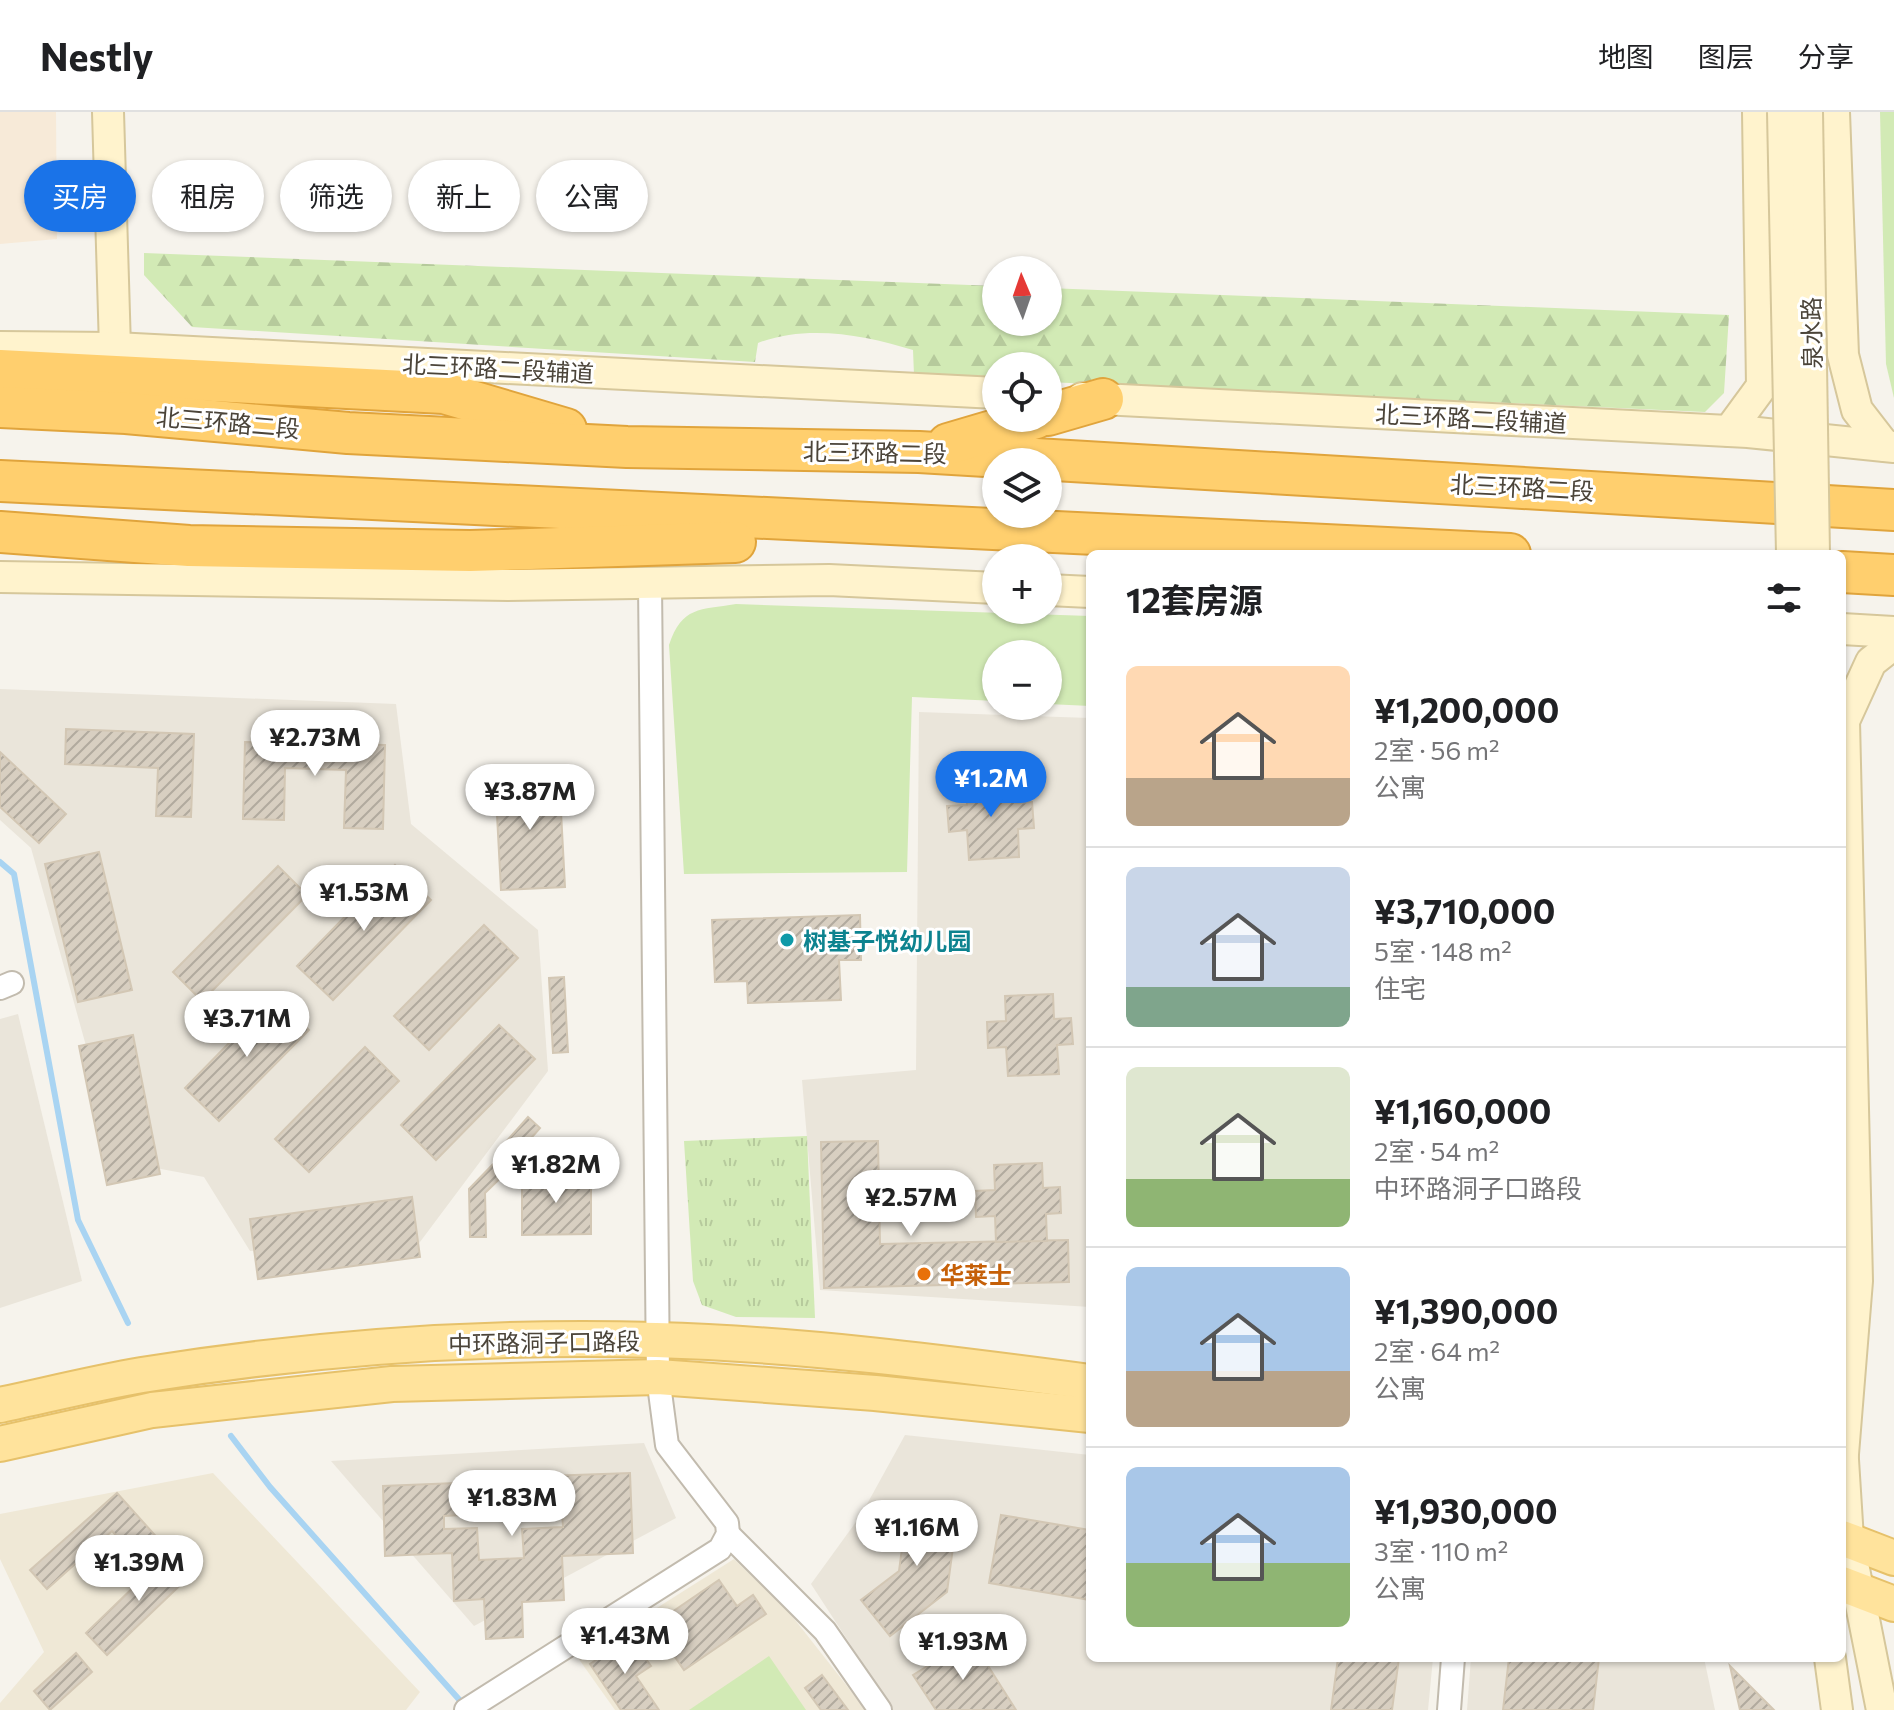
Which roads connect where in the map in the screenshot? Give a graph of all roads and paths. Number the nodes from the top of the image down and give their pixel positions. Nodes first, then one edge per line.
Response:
1 (108, 112) edge
2 (1758, 112) edge
3 (1783, 112) edge
4 (1807, 112) edge
5 (1834, 112) edge
6 (0, 347) edge
7 (115, 348) junction
8 (0, 370) edge
9 (982, 392) edge
10 (1062, 397) edge
11 (1103, 399) junction
12 (0, 407) edge
13 (1062, 411) edge
14 (1729, 431) junction
15 (988, 432) edge
16 (627, 447) junction
17 (1890, 447) edge
18 (919, 452) junction
19 (0, 481) edge
20 (1894, 510) edge
21 (957, 529) junction
22 (0, 532) edge
23 (1175, 536) junction
24 (1220, 550) edge
25 (1436, 550) edge
26 (1792, 550) edge
27 (1814, 550) edge
28 (1846, 572) edge
29 (1894, 575) edge
30 (0, 577) edge
31 (650, 584) junction
32 (982, 587) edge
33 (1062, 591) edge
34 (1086, 592) edge
35 (1846, 629) edge
36 (1894, 632) edge
37 (1894, 644) edge
38 (1846, 716) edge
39 (1846, 807) edge
40 (656, 1340) junction
41 (658, 1377) junction
42 (1086, 1381) edge
43 (0, 1405) edge
44 (1086, 1415) edge
45 (1846, 1417) edge
46 (0, 1444) edge
47 (728, 1534) junction
48 (1846, 1538) edge
49 (1846, 1546) edge
50 (1894, 1558) edge
51 (1851, 1588) edge
52 (1894, 1604) edge
53 (1453, 1662) edge
54 (1831, 1662) edge
55 (466, 1710) edge
56 (880, 1710) edge
57 (1449, 1710) edge
58 (1837, 1710) edge
59 (1882, 1710) edge

1 - 7 main road
2 - 14 main road
3 - 26 main road, bridge
4 - 27 main road, 泉水路, bridge
5 - 17 main road
6 - 7 main road, 北三环路二段辅道
7 - 9 main road, 北三环路二段辅道
8 - 16 highway
10 - 11 main road, 北三环路二段辅道
11 - 13 highway
11 - 14 main road, 北三环路二段辅道
12 - 16 highway, 北三环路二段
14 - 17 main road, 北三环路二段辅道
15 - 18 highway
16 - 18 highway, 北三环路二段
18 - 20 highway, 北三环路二段
19 - 21 highway
21 - 22 highway
21 - 23 highway
23 - 24 highway
23 - 25 highway
28 - 29 highway
30 - 31 main road
31 - 32 main road
31 - 40 street
33 - 34 main road
35 - 36 main road
37 - 38 main road
39 - 45 main road
40 - 41 street
40 - 42 main road, 中环路洞子口路段
40 - 43 main road, 中环路洞子口路段
41 - 44 main road, 中环路洞子口路段
41 - 46 main road, 中环路洞子口路段
41 - 47 street
47 - 55 street
47 - 56 street
48 - 50 main road
49 - 51 main road
51 - 52 main road
51 - 59 main road
53 - 57 street
54 - 58 main road

